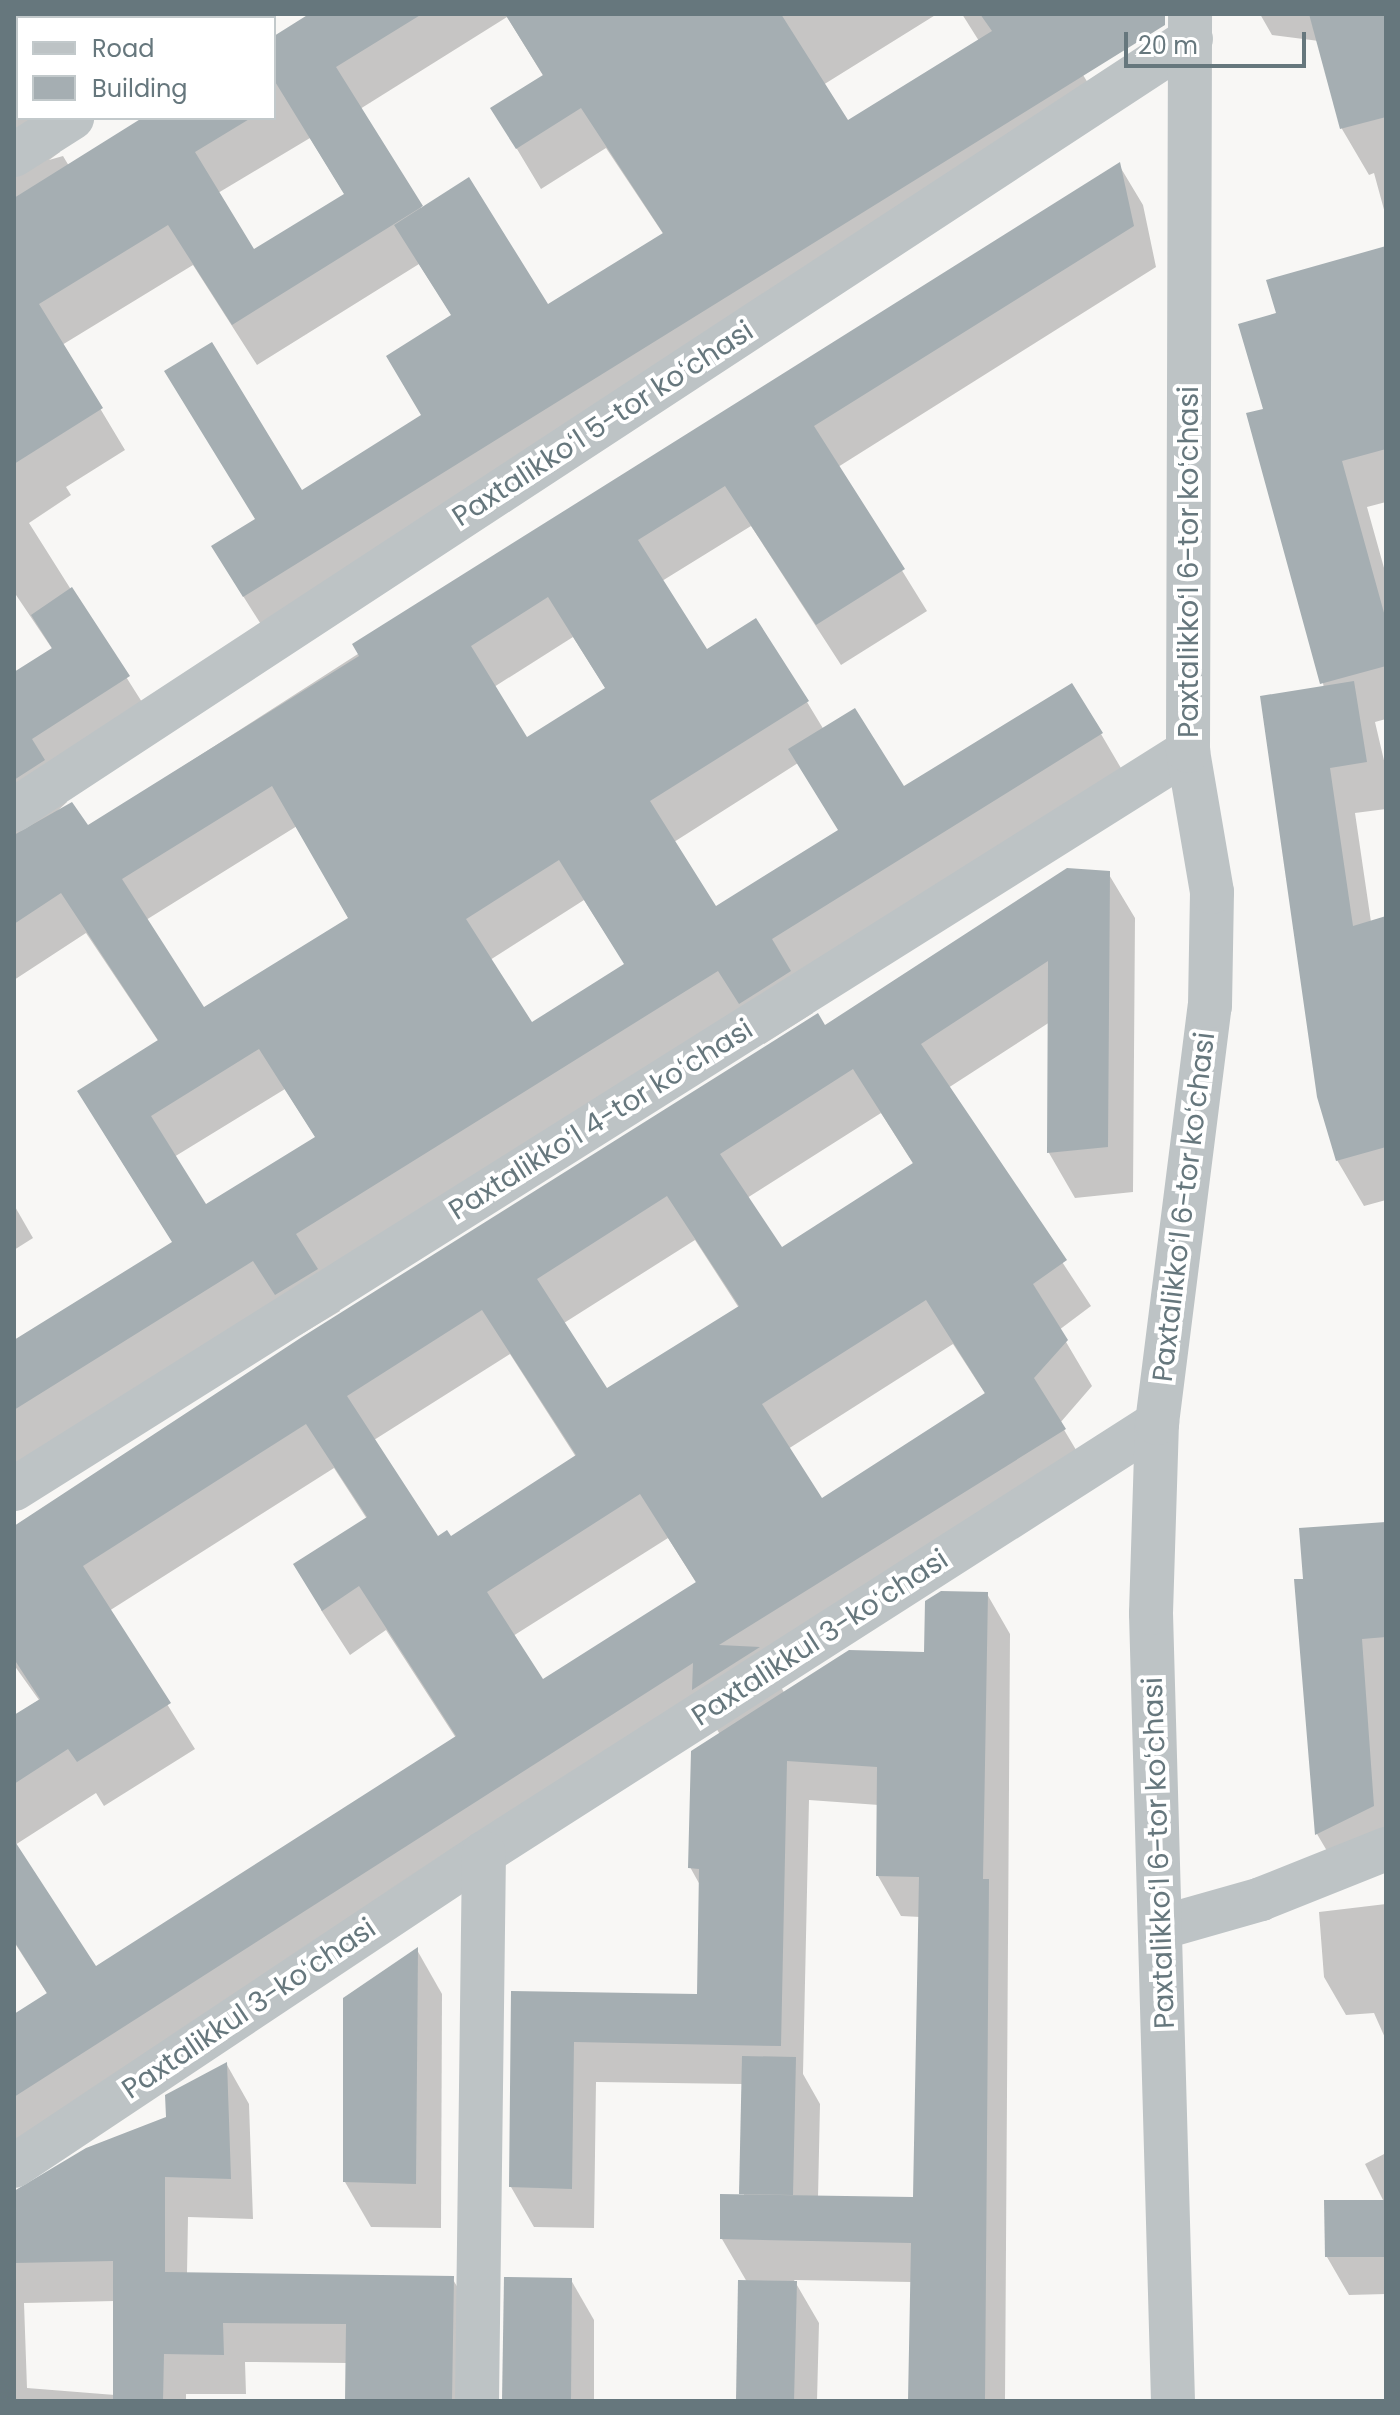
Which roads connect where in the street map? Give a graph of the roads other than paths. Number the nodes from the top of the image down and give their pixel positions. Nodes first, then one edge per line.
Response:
1 (1191, 26) edge
2 (69, 120) edge
3 (14, 155) edge
4 (1188, 751) junction
5 (14, 810) edge
6 (1157, 1423) junction
7 (14, 1489) edge
8 (1386, 1849) edge
9 (484, 1853) junction
10 (1163, 1927) junction
11 (14, 2166) edge
12 (477, 2401) edge
13 (1173, 2401) edge

1 - 4 street, Paxtalikkoʻl 6-tor koʻchasi
1 - 5 street, Paxtalikkoʻl 5-tor koʻchasi
2 - 3 street
4 - 6 street, Paxtalikkoʻl 6-tor koʻchasi
4 - 7 street, Paxtalikkoʻl 4-tor koʻchasi
6 - 9 street, Paxtalikkul 3-koʻchasi
6 - 10 street, Paxtalikkoʻl 6-tor koʻchasi
8 - 10 street
9 - 11 street, Paxtalikkul 3-koʻchasi
9 - 12 street
10 - 13 street, Paxtalikkoʻl 6-tor koʻchasi

